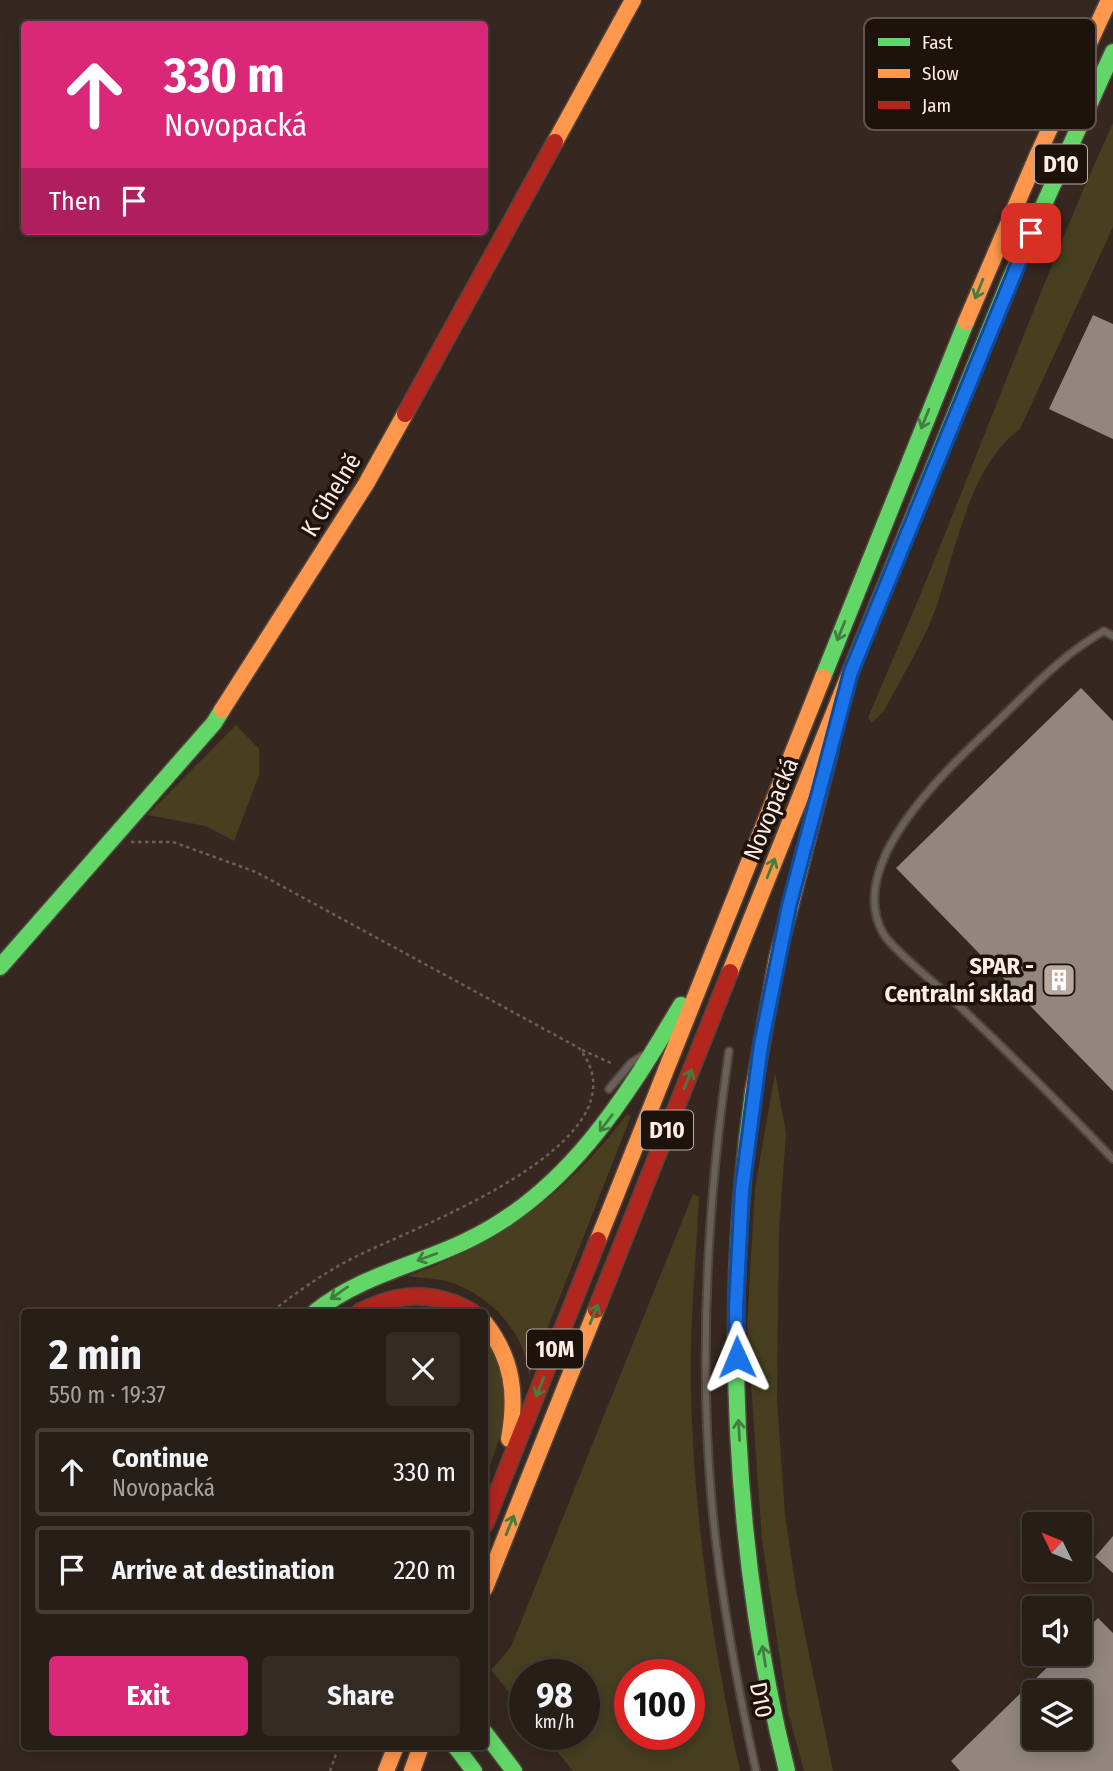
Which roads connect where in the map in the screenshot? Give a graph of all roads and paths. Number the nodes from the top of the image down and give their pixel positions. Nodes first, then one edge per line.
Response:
1 (633, 0) edge
2 (1109, 0) edge
3 (1096, 29) edge
4 (1113, 52) edge
5 (1096, 90) edge
6 (1050, 130) edge
7 (1078, 130) edge
8 (1113, 636) edge
9 (851, 672) junction
10 (111, 842) junction
11 (718, 939) junction
12 (0, 968) edge
13 (658, 1045) junction
14 (579, 1048) junction
15 (729, 1051) dead end
16 (611, 1063) dead end
17 (609, 1089) dead end
18 (1113, 1159) edge
19 (275, 1309) edge
20 (319, 1309) edge
21 (367, 1309) edge
22 (466, 1309) edge
23 (488, 1327) edge
24 (499, 1488) junction
25 (488, 1516) edge
26 (488, 1580) edge
27 (488, 1737) edge
28 (338, 1750) edge
29 (394, 1750) edge
30 (420, 1750) edge
31 (458, 1750) edge
32 (387, 1770) edge
33 (330, 1771) edge
34 (412, 1771) edge
35 (474, 1771) edge
36 (513, 1771) edge
37 (756, 1771) edge
38 (787, 1771) edge

1 - 10 main road, K Cihelně
2 -> 3 main road, Novopacká / D10
4 - 5 main road, Novopacká / D10
6 -> 11 main road, Novopacká / D10
7 - 9 main road, Novopacká / D10
8 - 18 lane
26 -> 9 main road, Novopacká / D10
38 -> 9 main road
10 - 12 main road, K Cihelně
10 - 14 path
11 - 13 main road
11 -> 24 main road, Novopacká / 10M
13 - 17 lane
13 -> 20 main road
14 - 16 path
14 - 19 path
15 - 37 lane, D10
21 - 22 main road
23 - 24 main road
24 - 25 main road, Novopacká / 10M
27 - 36 main road
28 - 33 path
29 - 32 main road
30 - 34 main road
31 - 35 main road

